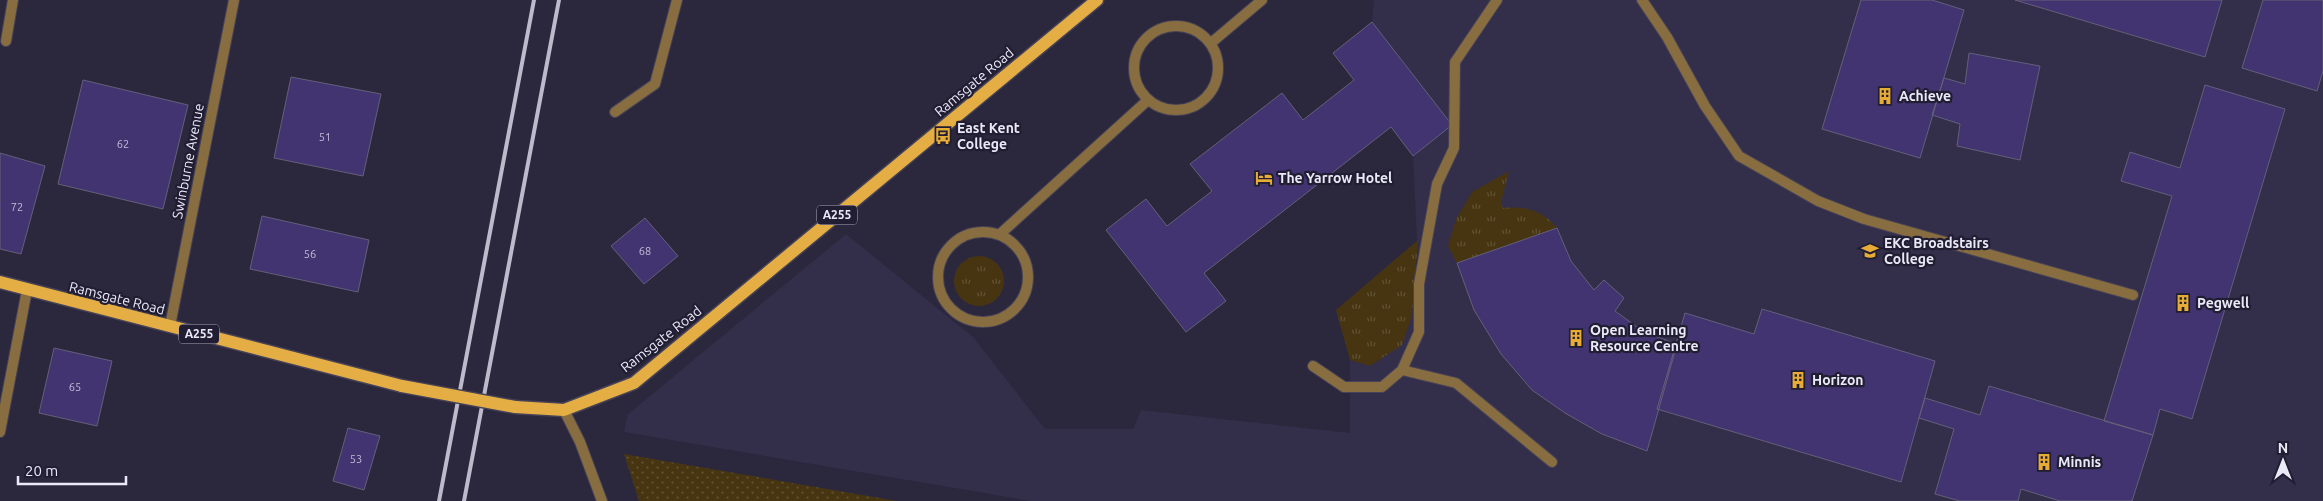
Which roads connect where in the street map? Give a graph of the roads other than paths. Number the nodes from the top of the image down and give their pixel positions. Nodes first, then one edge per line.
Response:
1 (13, 0) edge
2 (234, 0) edge
3 (677, 0) edge
4 (1097, 0) edge
5 (1262, 0) edge
6 (1497, 0) edge
7 (1642, 0) edge
8 (6, 41) dead end
9 (1211, 43) junction
10 (1148, 100) junction
11 (615, 112) dead end
12 (999, 235) junction
13 (0, 282) edge
14 (26, 290) junction
15 (2133, 295) dead end
16 (170, 326) junction
17 (1313, 366) dead end
18 (1402, 370) junction
19 (564, 410) junction
20 (0, 432) edge
21 (1552, 462) dead end
22 (602, 501) edge

1 - 8 street
2 - 16 street, Swinburne Avenue
3 - 11 street
4 - 19 main road, Ramsgate Road / A255
5 - 9 street
6 - 18 street
7 - 15 street
9 - 10 street
9 - 10 street
10 - 12 street
12 - 12 street
13 - 14 main road, Ramsgate Road / A255
14 - 16 main road, Ramsgate Road / A255
14 - 20 street
16 - 19 main road, Ramsgate Road / A255, bridge
17 - 18 street
18 - 21 street
19 - 22 street

